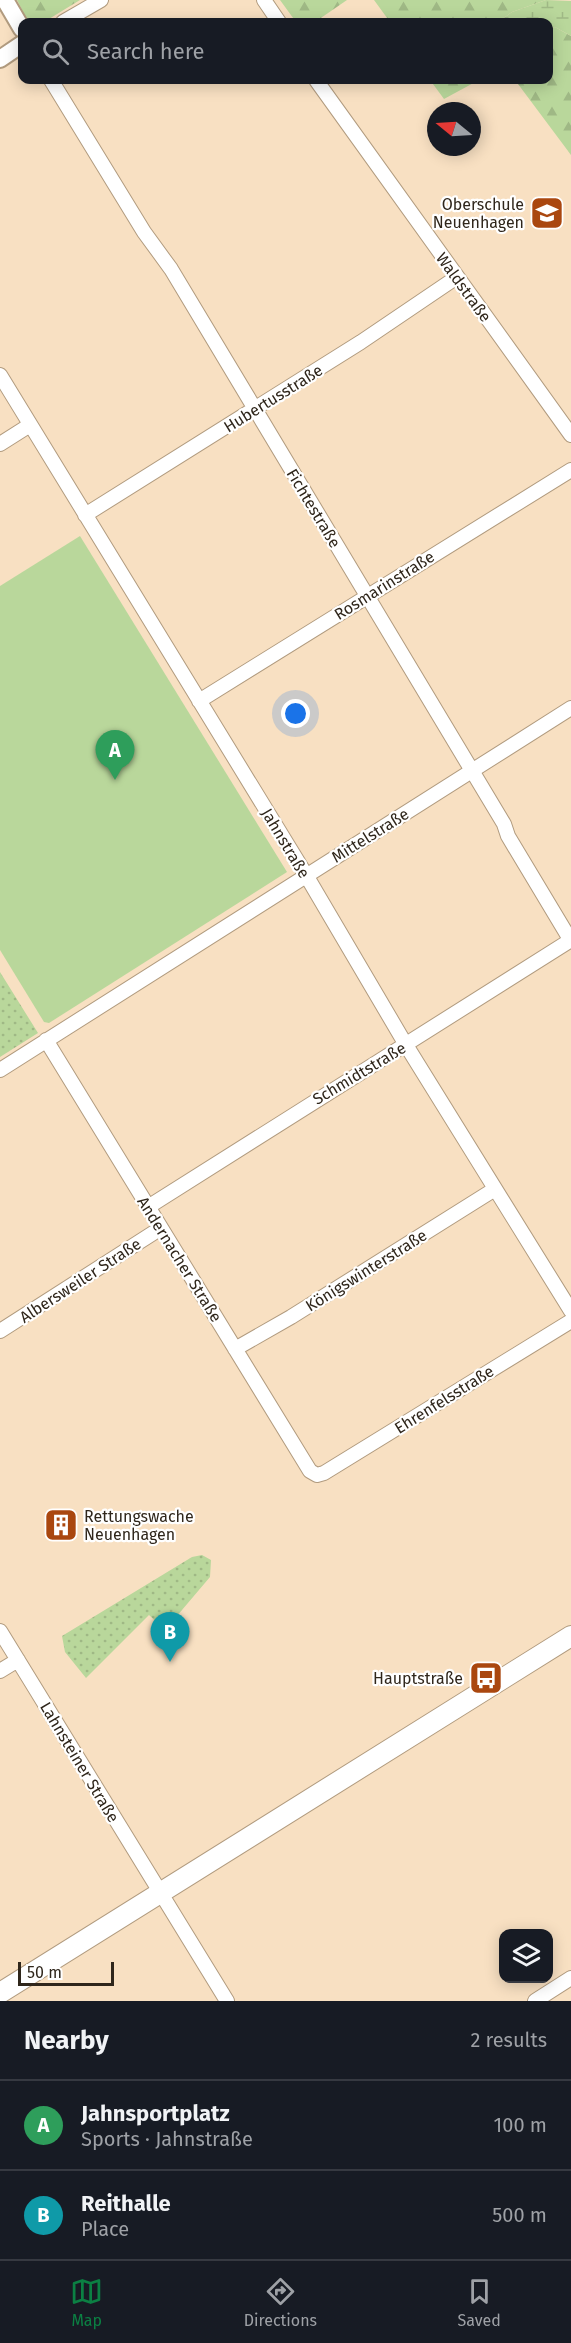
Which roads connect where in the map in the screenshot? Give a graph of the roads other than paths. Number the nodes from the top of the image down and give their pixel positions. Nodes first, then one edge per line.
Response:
1 (5, 0) edge
2 (101, 0) edge
3 (264, 0) edge
4 (70, 18) edge
5 (276, 18) edge
6 (18, 22) edge
7 (18, 47) edge
8 (0, 59) edge
9 (53, 84) edge
10 (319, 84) edge
11 (457, 277) junction
12 (0, 375) edge
13 (255, 409) junction
14 (30, 425) junction
15 (571, 435) edge
16 (0, 444) edge
17 (571, 470) edge
18 (85, 515) junction
19 (367, 597) junction
20 (199, 701) junction
21 (571, 708) edge
22 (473, 771) junction
23 (306, 875) junction
24 (571, 940) edge
25 (46, 1040) junction
26 (406, 1045) junction
27 (0, 1070) edge
28 (495, 1189) junction
29 (148, 1207) junction
30 (161, 1228) junction
31 (571, 1311) edge
32 (571, 1321) edge
33 (0, 1331) edge
34 (235, 1349) junction
35 (317, 1474) joint
36 (0, 1630) edge
37 (571, 1636) edge
38 (18, 1660) junction
39 (0, 1671) edge
40 (160, 1893) junction
41 (571, 1978) edge
42 (0, 1993) edge
43 (227, 2001) edge
44 (535, 2001) edge

1 - 6 street
2 - 4 street
3 - 5 street
7 - 8 street
9 - 13 street, Fichtestraße
10 - 11 street, Waldstraße
11 - 13 street, Hubertusstraße
11 - 15 street, Waldstraße
12 - 14 street, Jahnstraße
13 - 18 street, Hubertusstraße
13 - 19 street, Fichtestraße
14 - 16 street
14 - 18 street, Jahnstraße
17 - 19 street, Rosmarinstraße
18 - 20 street, Jahnstraße
19 - 20 street, Rosmarinstraße
19 - 22 street, Fichtestraße
20 - 23 street, Jahnstraße
21 - 22 street, Mittelstraße
22 - 23 street, Mittelstraße
22 - 24 street, Fichtestraße
23 - 25 street, Mittelstraße
23 - 26 street, Jahnstraße
24 - 26 street, Schmidtstraße
25 - 27 street, Mittelstraße
25 - 29 street, Andernacher Straße
26 - 28 street, Jahnstraße
26 - 29 street, Schmidtstraße
28 - 31 street, Jahnstraße
28 - 34 street, Königswinterstraße
29 - 30 street, Andernacher Straße
30 - 33 street, Albersweiler Straße
30 - 34 street, Andernacher Straße
32 - 35 street, Ehrenfelsstraße
34 - 35 street, Andernacher Straße
36 - 38 street, Lahnsteiner Straße
37 - 40 main road
38 - 39 street
38 - 40 street, Lahnsteiner Straße
40 - 42 main road
40 - 43 street, Lahnsteiner Straße
41 - 44 street

